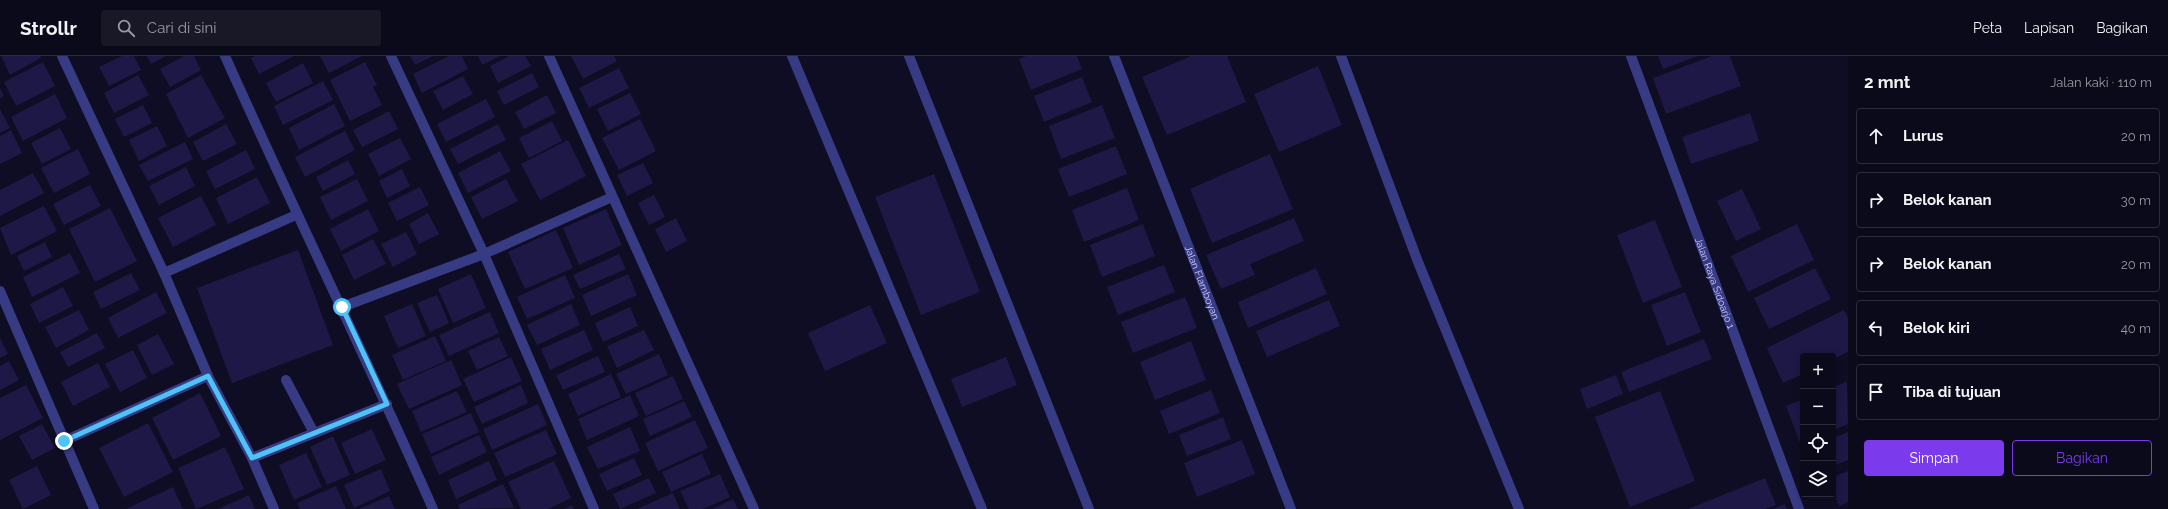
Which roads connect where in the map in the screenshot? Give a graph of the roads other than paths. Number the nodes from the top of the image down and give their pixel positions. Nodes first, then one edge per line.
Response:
1 (62, 56) edge
2 (225, 56) edge
3 (391, 56) edge
4 (549, 56) edge
5 (792, 56) edge
6 (909, 56) edge
7 (1114, 56) edge
8 (1341, 56) edge
9 (1631, 56) edge
10 (612, 197) junction
11 (296, 215) junction
12 (484, 254) junction
13 (164, 273) junction
14 (0, 291) edge
15 (342, 307) junction
16 (208, 376) junction
17 (286, 380) dead end
18 (387, 404) junction
19 (314, 433) junction
20 (64, 441) junction
21 (252, 458) junction
22 (94, 509) edge
23 (274, 509) edge
24 (433, 509) edge
25 (594, 509) edge
26 (754, 509) edge
27 (982, 509) edge
28 (1089, 509) edge
29 (1291, 509) edge
30 (1518, 509) edge
31 (1799, 509) edge

1 - 13 street
2 - 11 street
3 - 12 street
4 - 10 street
5 - 27 street
6 - 28 street
7 - 29 street, Jalan Flamboyan
8 - 30 street
9 - 31 street, Jalan Raya Sidoarjo 1
10 - 12 street
10 - 26 street
11 - 13 street
11 - 15 street
12 - 15 street
12 - 25 street
13 - 16 street
14 - 20 street
15 - 18 street
16 - 20 street
16 - 21 street
17 - 19 street
18 - 19 street
18 - 24 street
19 - 21 street
20 - 22 street
21 - 23 street

